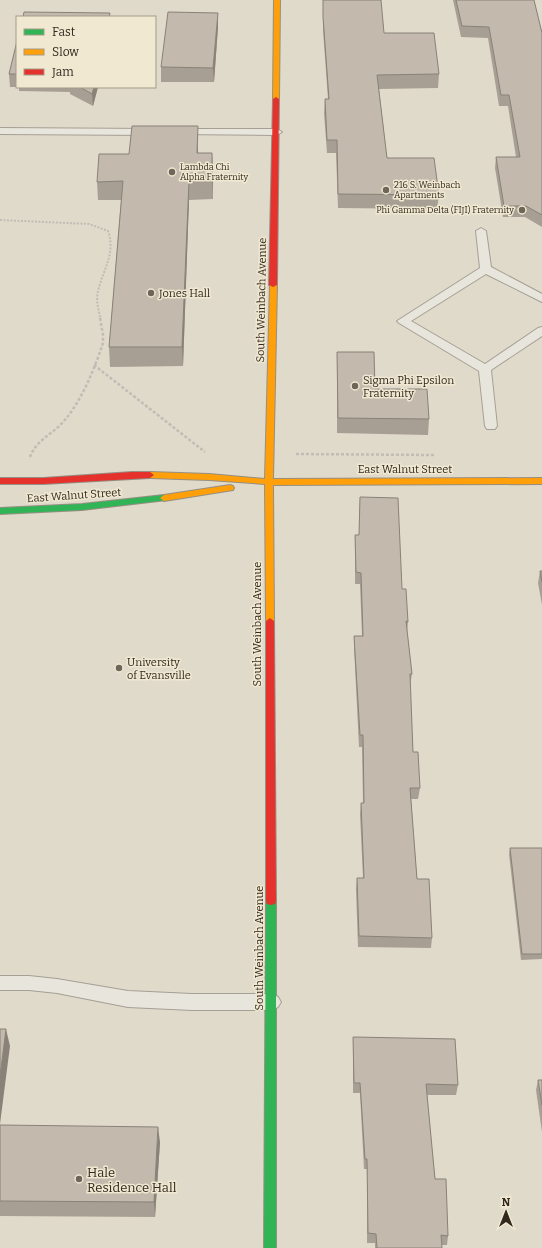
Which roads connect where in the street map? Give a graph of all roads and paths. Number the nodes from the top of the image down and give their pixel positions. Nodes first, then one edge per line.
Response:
1 (277, 0) edge
2 (0, 132) edge
3 (277, 132) junction
4 (0, 220) edge
5 (481, 231) dead end
6 (486, 269) junction
7 (542, 299) edge
8 (542, 331) edge
9 (94, 365) junction
10 (485, 369) junction
11 (491, 426) dead end
12 (269, 454) junction
13 (208, 455) dead end
14 (439, 455) dead end
15 (30, 462) dead end
16 (0, 481) edge
17 (542, 481) edge
18 (269, 482) junction
19 (0, 511) edge
20 (0, 983) edge
21 (272, 1002) junction
22 (270, 1248) edge

1 - 3 street, South Weinbach Avenue
2 - 3 lane
3 - 12 street, South Weinbach Avenue
4 - 9 path
5 - 6 lane
6 - 7 lane
6 - 10 lane
8 - 10 lane
9 - 13 path
9 - 15 path
10 - 11 lane
12 - 14 path
12 - 18 street, South Weinbach Avenue
16 - 18 street, East Walnut Street
17 - 18 street, East Walnut Street
18 - 19 street, East Walnut Street
18 - 21 street, South Weinbach Avenue
20 - 21 lane
21 - 22 street, South Weinbach Avenue

